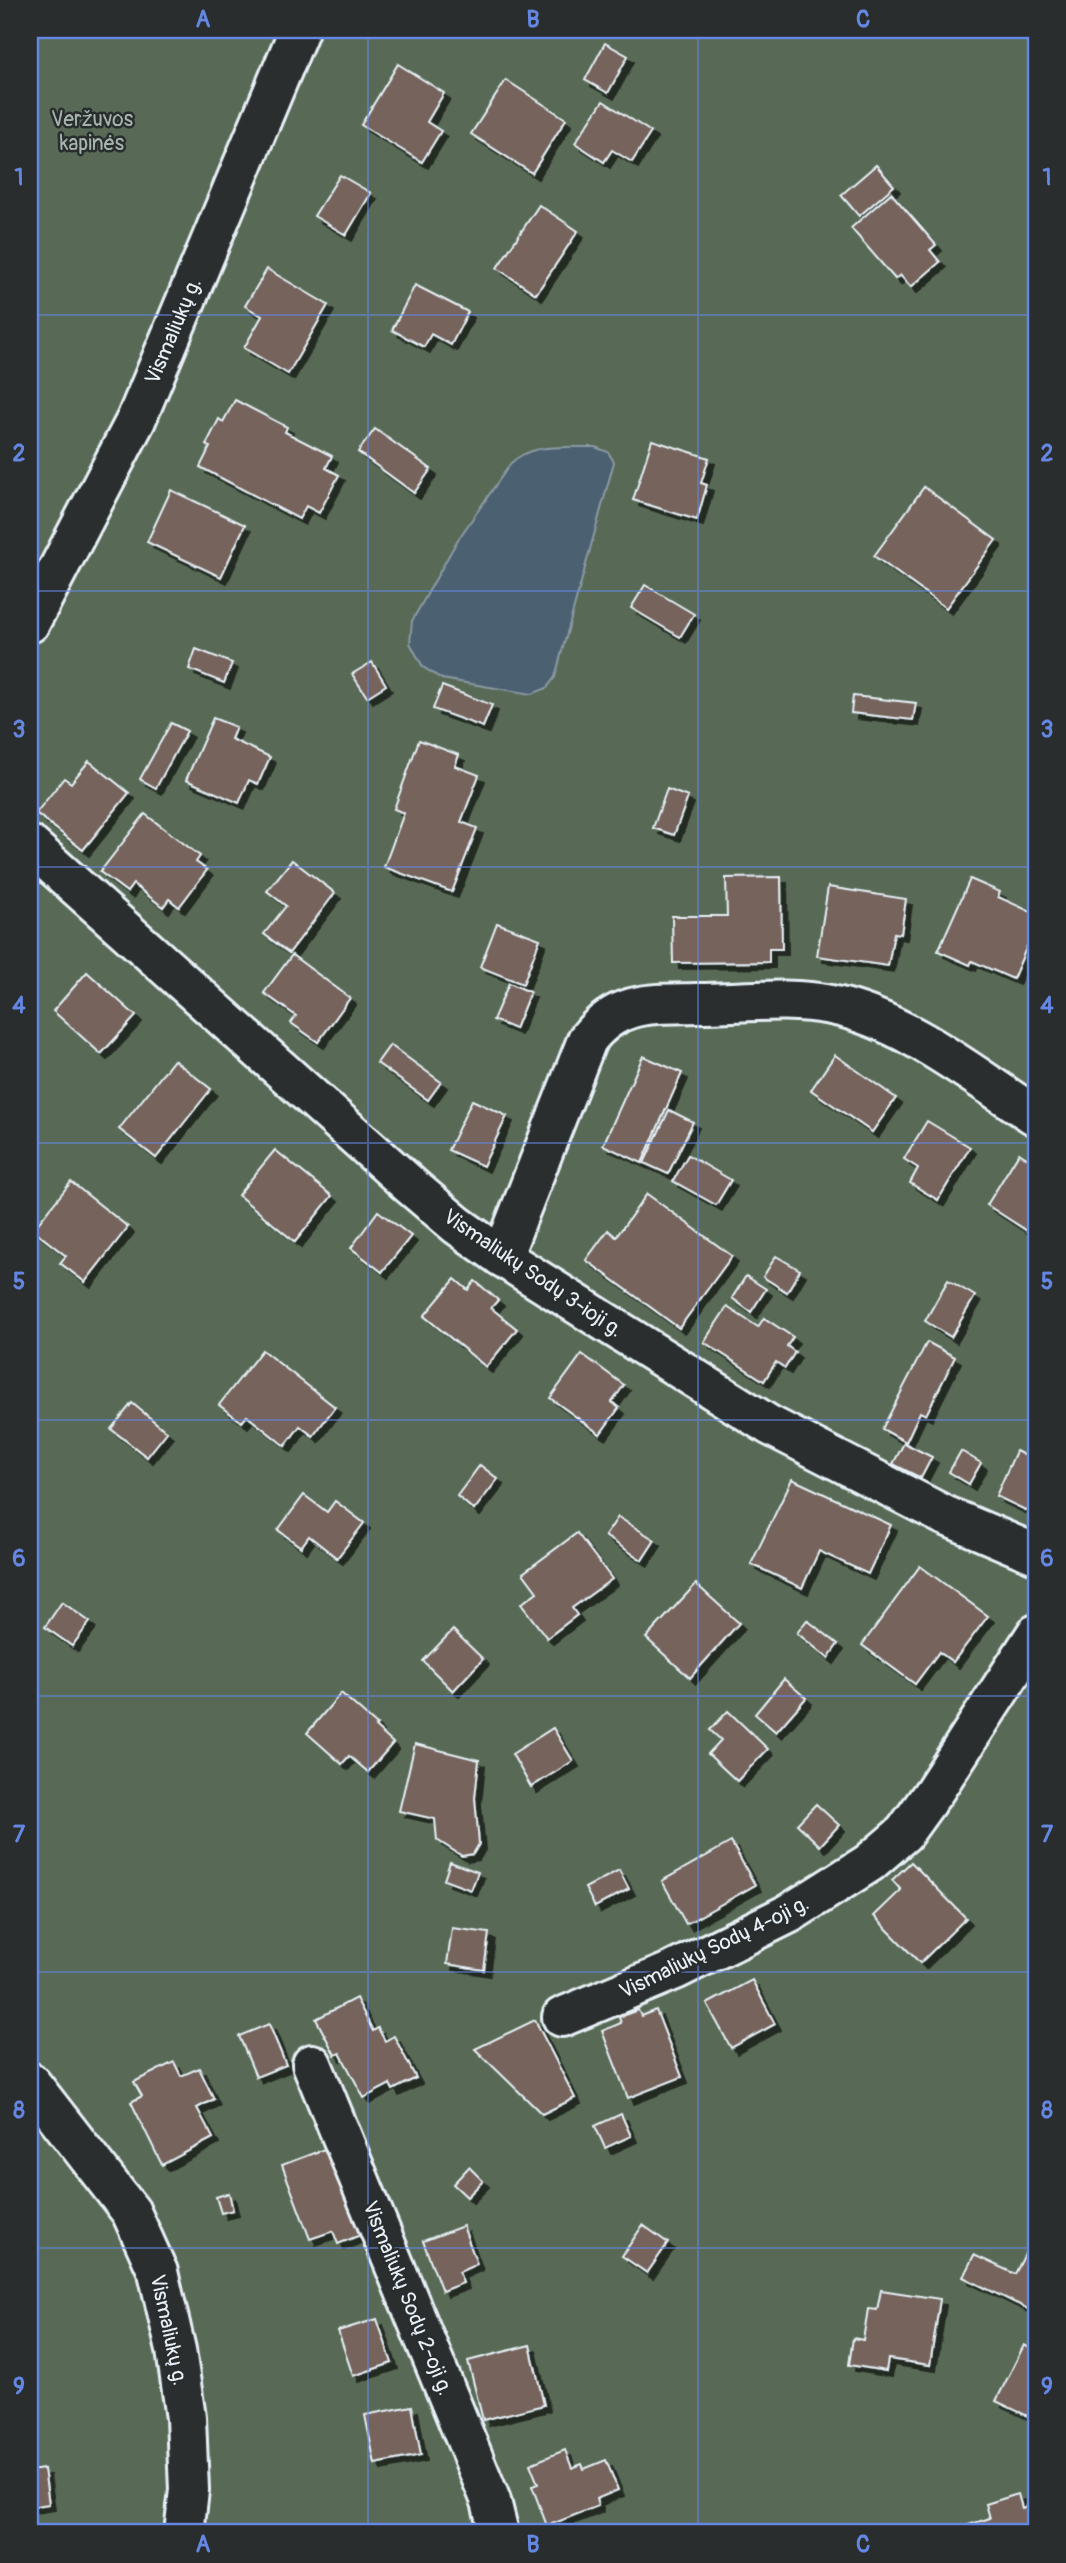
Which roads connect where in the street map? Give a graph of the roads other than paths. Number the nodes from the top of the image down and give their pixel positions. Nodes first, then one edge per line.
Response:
1 (299, 30) edge
2 (30, 623) edge
3 (30, 845) edge
4 (1036, 1116) edge
5 (502, 1257) junction
6 (1036, 1554) edge
7 (1036, 1634) edge
8 (562, 2017) dead end
9 (312, 2064) dead end
10 (30, 2082) edge
11 (184, 2533) edge
12 (499, 2533) edge

1 - 2 street, Vismaliukų g.
3 - 5 street, Vismaliukų Sodų 3-ioji g.
4 - 5 street
5 - 6 street, Vismaliukų Sodų 3-ioji g.
7 - 8 street, Vismaliukų Sodų 4-oji g.
9 - 12 street, Vismaliukų Sodų 2-oji g.
10 - 11 street, Vismaliukų g.

